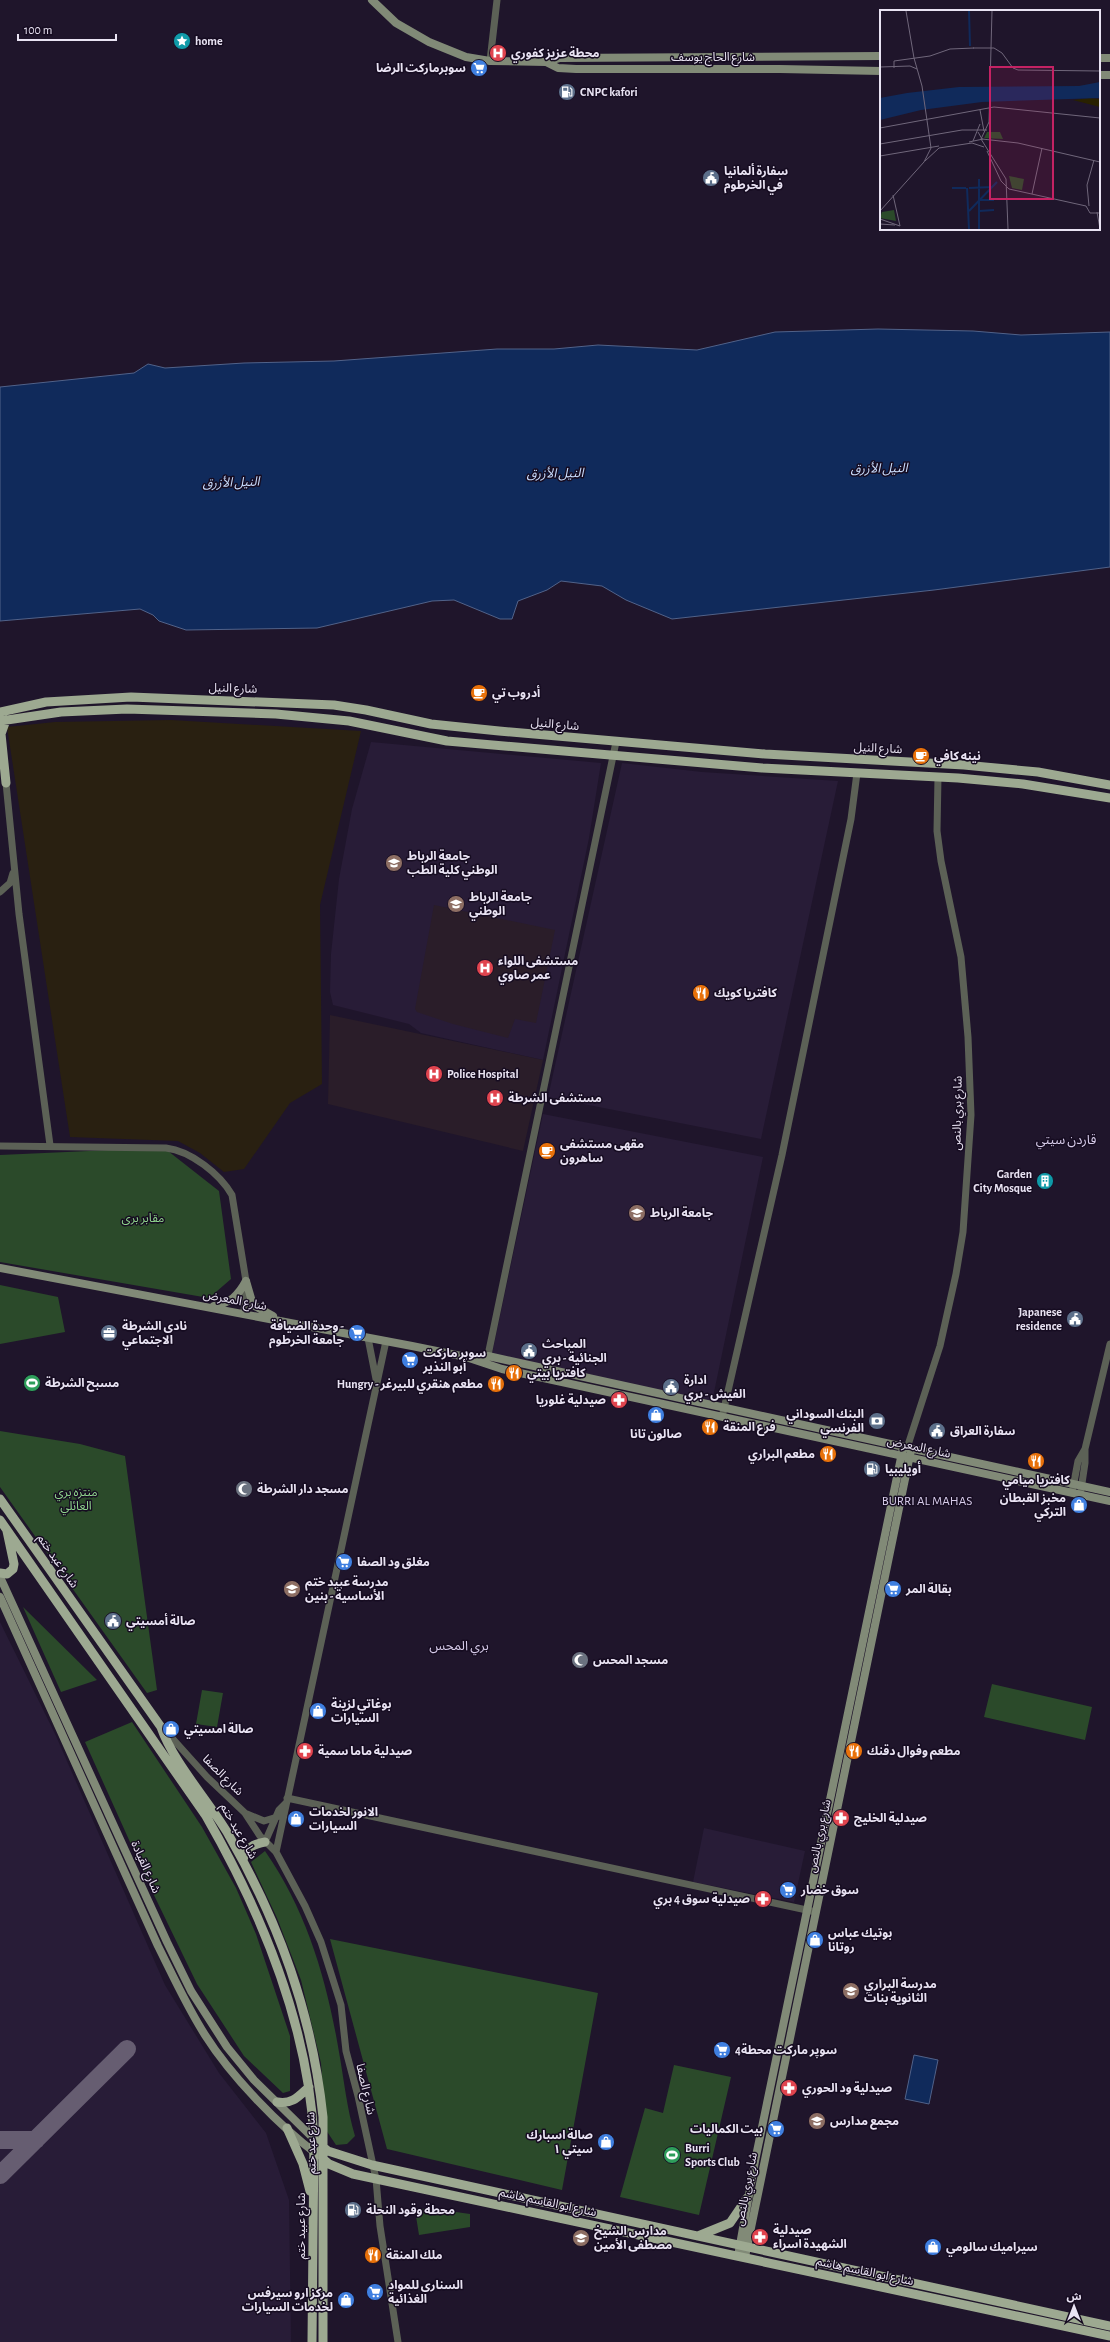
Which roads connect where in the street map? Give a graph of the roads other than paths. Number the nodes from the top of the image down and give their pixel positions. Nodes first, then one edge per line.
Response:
1 (372, 0) edge
2 (496, 0) edge
3 (880, 56) edge
4 (490, 61) junction
5 (546, 62) junction
6 (880, 71) edge
7 (0, 712) edge
8 (3, 721) edge
9 (616, 742) junction
10 (613, 755) junction
11 (857, 773) junction
12 (938, 777) junction
13 (3, 780) edge
14 (1110, 785) edge
15 (1110, 798) edge
16 (14, 869) junction
17 (0, 892) edge
18 (50, 1145) junction
19 (0, 1146) edge
20 (0, 1268) edge
21 (246, 1281) junction
22 (209, 1307) junction
23 (244, 1314) junction
24 (284, 1322) junction
25 (368, 1338) junction
26 (386, 1341) junction
27 (1110, 1344) edge
28 (488, 1356) junction
29 (466, 1357) junction
30 (486, 1365) junction
31 (377, 1381) junction
32 (723, 1413) junction
33 (907, 1451) junction
34 (1077, 1489) junction
35 (1110, 1492) edge
36 (0, 1499) edge
37 (1110, 1501) edge
38 (0, 1520) edge
39 (7, 1528) junction
40 (0, 1573) edge
41 (0, 1577) edge
42 (0, 1597) edge
43 (161, 1727) junction
44 (74, 1737) junction
45 (64, 1741) junction
46 (287, 1800) junction
47 (245, 1813) junction
48 (277, 1817) junction
49 (265, 1842) junction
50 (276, 1852) junction
51 (243, 1860) junction
52 (812, 1911) junction
53 (309, 2087) junction
54 (277, 2102) junction
55 (288, 2128) junction
56 (314, 2139) junction
57 (323, 2147) junction
58 (314, 2152) junction
59 (323, 2159) junction
60 (372, 2164) junction
61 (376, 2179) junction
62 (748, 2198) junction
63 (312, 2200) junction
64 (324, 2227) joint
65 (697, 2236) junction
66 (743, 2246) junction
67 (741, 2256) junction
68 (1110, 2326) edge
69 (1110, 2336) edge
70 (312, 2342) edge
71 (323, 2342) edge
72 (398, 2342) edge

1 - 4 main road, شارع الحاج يوسف
2 - 4 street
3 - 5 main road, شارع الحاج يوسف
4 - 5 main road, شارع الحاج يوسف
5 - 6 main road, شارع الحاج يوسف
7 - 9 main road, شارع النيل
8 - 10 main road, شارع النيل
8 - 13 main road
9 - 10 street
9 - 14 main road, شارع النيل
10 - 11 main road, شارع النيل
10 - 28 street
11 - 12 main road, شارع النيل
11 - 32 street
12 - 15 main road, شارع النيل
12 - 33 street, شارع بري بالنص
13 - 16 street
16 - 17 street
16 - 18 street
18 - 19 street
18 - 21 street
20 - 22 main road, شارع المعرض
21 - 22 main road
21 - 23 street
21 - 24 main road
22 - 23 main road, شارع المعرض
23 - 24 main road, شارع المعرض
24 - 25 main road, شارع المعرض
25 - 26 main road, شارع المعرض
25 - 31 street
26 - 29 main road, شارع المعرض
26 - 31 street
27 - 34 street
28 - 29 main road, شارع المعرض
28 - 30 street
28 - 32 main road, شارع المعرض
29 - 30 main road, شارع المعرض
30 - 32 main road, شارع المعرض
31 - 46 street
32 - 33 main road, شارع المعرض
33 - 34 main road, شارع المعرض
33 - 52 main road, شارع بري بالنص
34 - 35 main road, شارع المعرض
34 - 37 main road, شارع المعرض
36 - 43 main road, شارع عبد ختم
38 - 39 main road, شارع عبد ختم
39 - 40 main road
39 - 53 main road, شارع عبد ختم
41 - 44 main road, شارع القيادة
42 - 45 main road, شارع القيادة
43 - 47 street, شارع الصفا
43 - 51 main road, شارع عبد ختم
44 - 45 main road
44 - 54 main road, شارع القيادة
45 - 55 main road, شارع القيادة
46 - 48 street
46 - 50 street
46 - 52 street
47 - 48 street
47 - 49 street, شارع الصفا
48 - 49 street
49 - 50 street, شارع الصفا
49 - 51 main road
50 - 60 street, شارع الصفا
51 - 57 main road, شارع عبد ختم
52 - 62 main road, شارع بري بالنص
52 - 66 main road, شارع بري بالنص
53 - 54 main road
53 - 56 main road, شارع عبيد ختم
54 - 56 main road, شارع القيادة
55 - 58 main road, شارع القيادة
55 - 63 main road
56 - 57 main road, شارع ابو القاسم هاشم
56 - 58 main road, شارع عبيد ختم
57 - 59 main road, شارع عبد ختم
57 - 60 main road, شارع ابو القاسم هاشم
58 - 59 main road, شارع ابو القاسم هاشم
58 - 63 main road, شارع عبيد ختم
59 - 61 main road, شارع ابو القاسم هاشم
59 - 64 main road, شارع عبد ختم
60 - 61 street, شارع الصفا
60 - 65 main road, شارع ابو القاسم هاشم
61 - 67 main road, شارع ابو القاسم هاشم
61 - 72 street, شارع الصفا
62 - 65 main road
62 - 66 main road, شارع بري بالنص
63 - 70 main road, شارع عبيد ختم
64 - 71 main road, شارع عبيد ختم
65 - 66 main road, شارع ابو القاسم هاشم
66 - 67 main road, شارع بري بالنص
66 - 68 main road, شارع ابو القاسم هاشم
67 - 69 main road, شارع ابو القاسم هاشم

